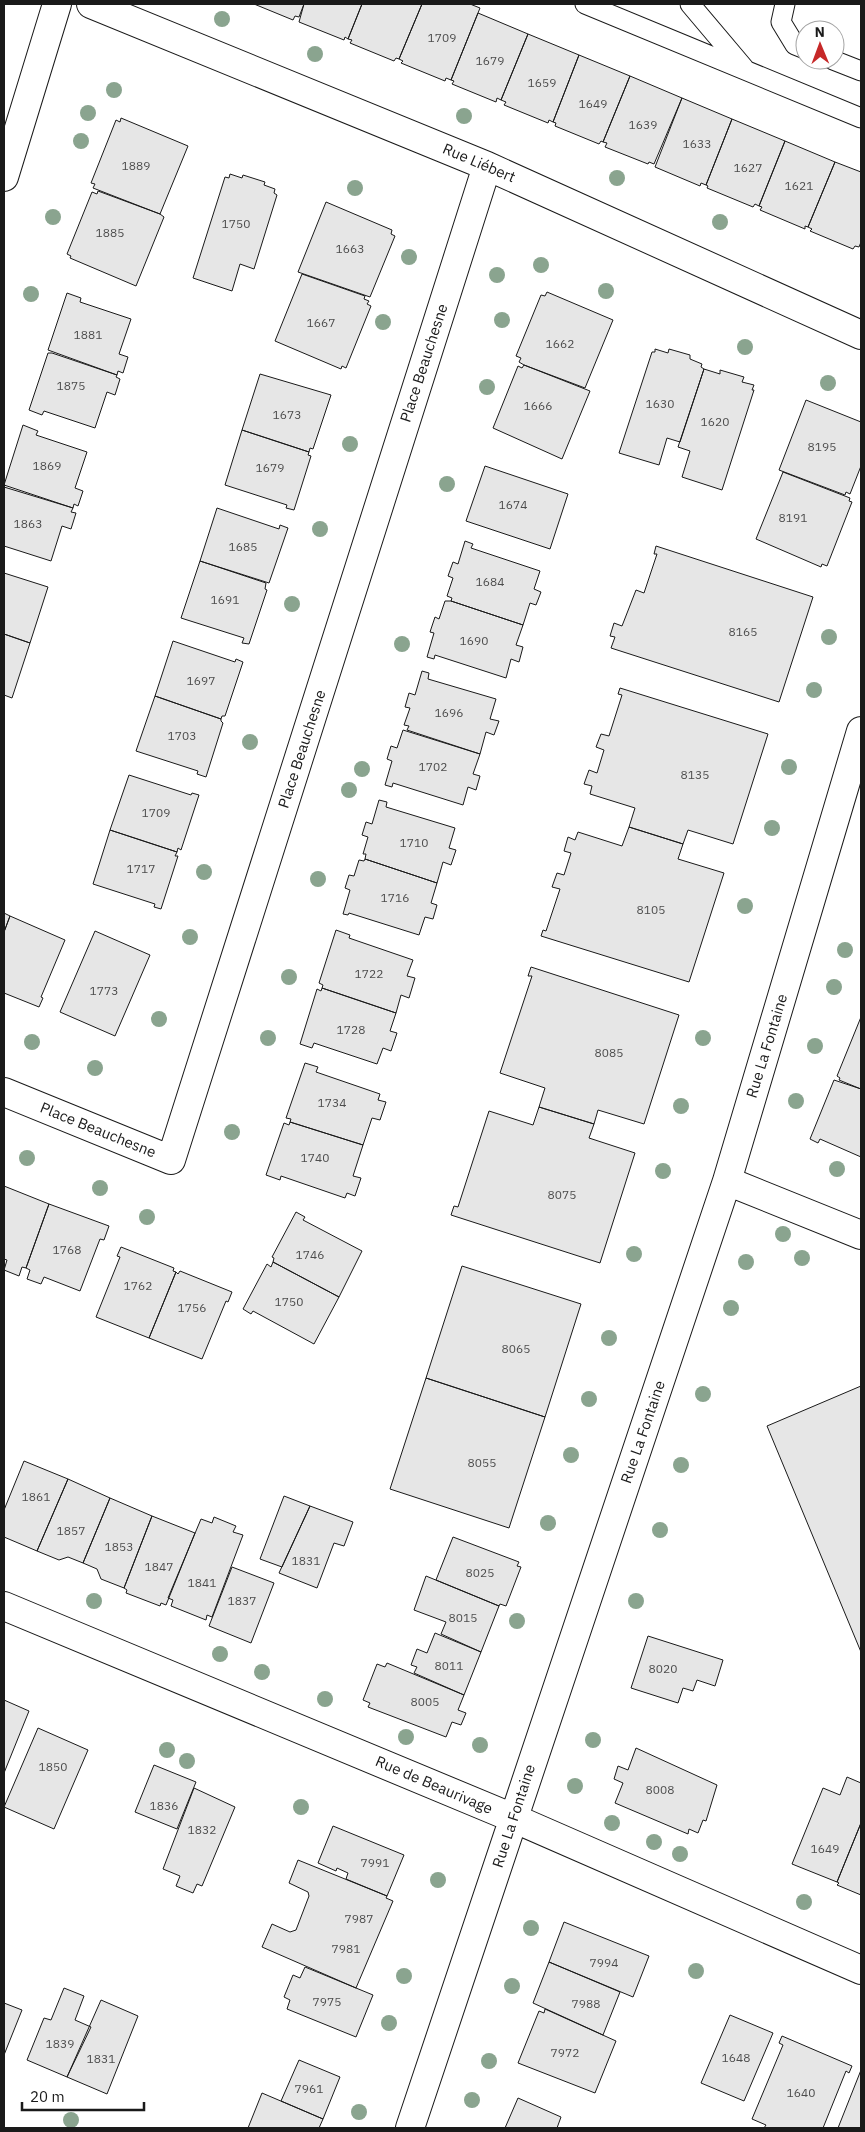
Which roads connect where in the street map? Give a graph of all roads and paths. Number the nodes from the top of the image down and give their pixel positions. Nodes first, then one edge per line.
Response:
1 (56, 4) edge
2 (91, 4) edge
3 (585, 4) edge
4 (690, 4) edge
5 (785, 4) edge
6 (795, 45) edge
7 (845, 65) edge
8 (746, 70) junction
9 (861, 71) edge
10 (861, 118) edge
11 (487, 166) junction
12 (4, 177) edge
13 (861, 335) edge
14 (860, 737) edge
15 (4, 1092) edge
16 (727, 1181) junction
17 (861, 1235) edge
18 (4, 1606) edge
19 (513, 1818) junction
20 (861, 1970) edge
21 (410, 2128) edge

1 - 12 street
2 - 11 street, Rue Liébert
3 - 8 lane
4 - 8 lane
5 - 6 lane
7 - 9 lane
8 - 10 lane
11 - 13 street, Rue Liébert
11 - 15 street, Place Beauchesne
14 - 16 street, Rue La Fontaine
16 - 17 street
16 - 19 street, Rue La Fontaine
18 - 19 street, Rue de Beaurivage
19 - 20 street, Rue de Beaurivage
19 - 21 street, Rue La Fontaine

